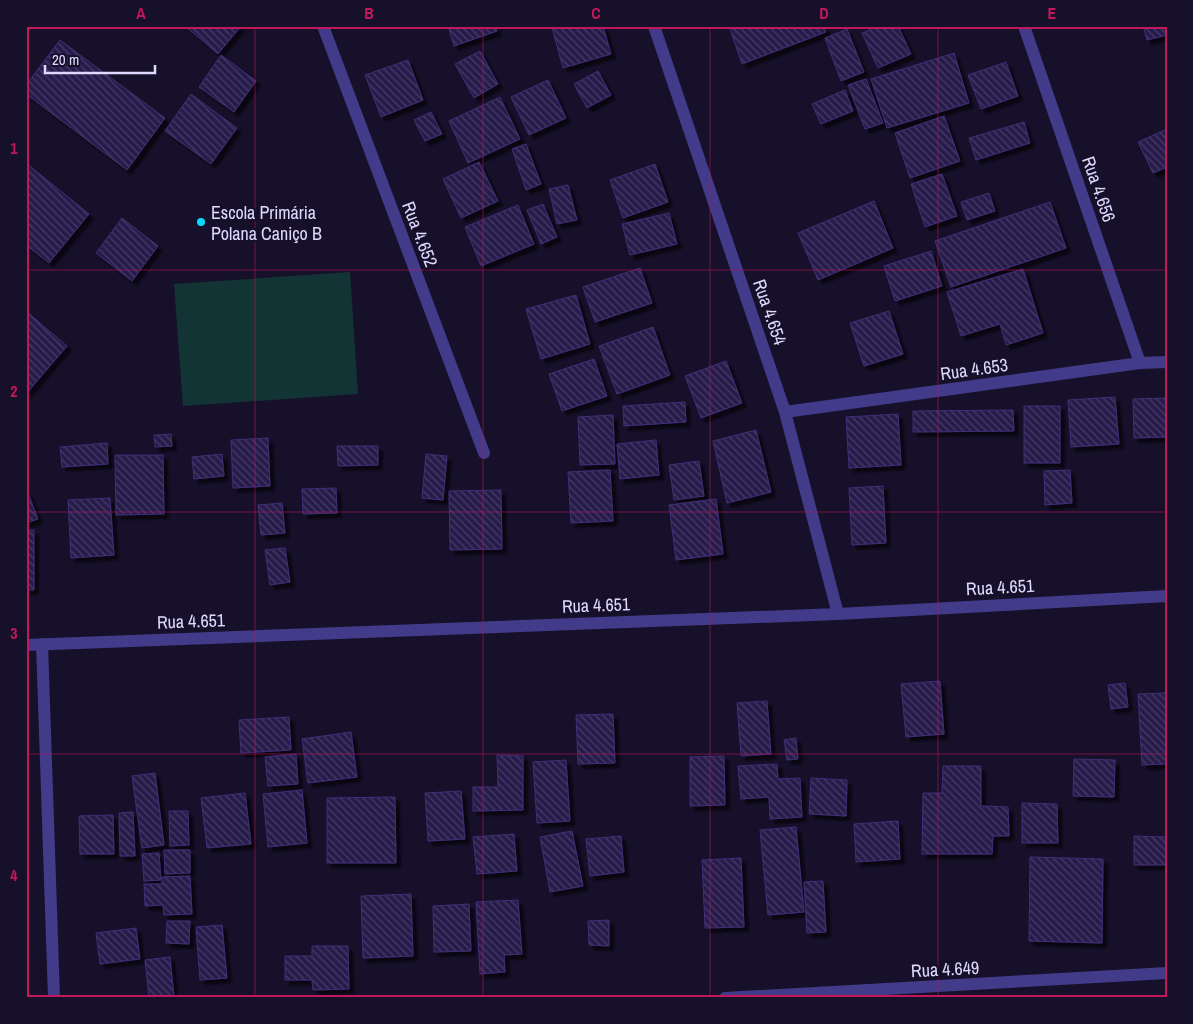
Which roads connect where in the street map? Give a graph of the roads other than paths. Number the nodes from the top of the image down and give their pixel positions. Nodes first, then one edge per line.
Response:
1 (323, 26) edge
2 (654, 26) edge
3 (1024, 26) edge
4 (1167, 362) edge
5 (1140, 363) junction
6 (785, 412) junction
7 (484, 453) dead end
8 (1167, 596) edge
9 (838, 614) junction
10 (42, 644) junction
11 (26, 645) edge
12 (1167, 973) edge
13 (841, 995) edge
14 (54, 998) edge
15 (725, 998) edge

1 - 7 street, Rua 4.652
2 - 6 street, Rua 4.654
3 - 5 street, Rua 4.656
4 - 5 street, Rua 4.653
5 - 6 street, Rua 4.653
6 - 9 street, Rua 4.654
8 - 9 street, Rua 4.651
9 - 10 street, Rua 4.651
10 - 11 street, Rua 4.651
10 - 14 street
12 - 13 street, Rua 4.649
13 - 15 street, Rua 4.649

